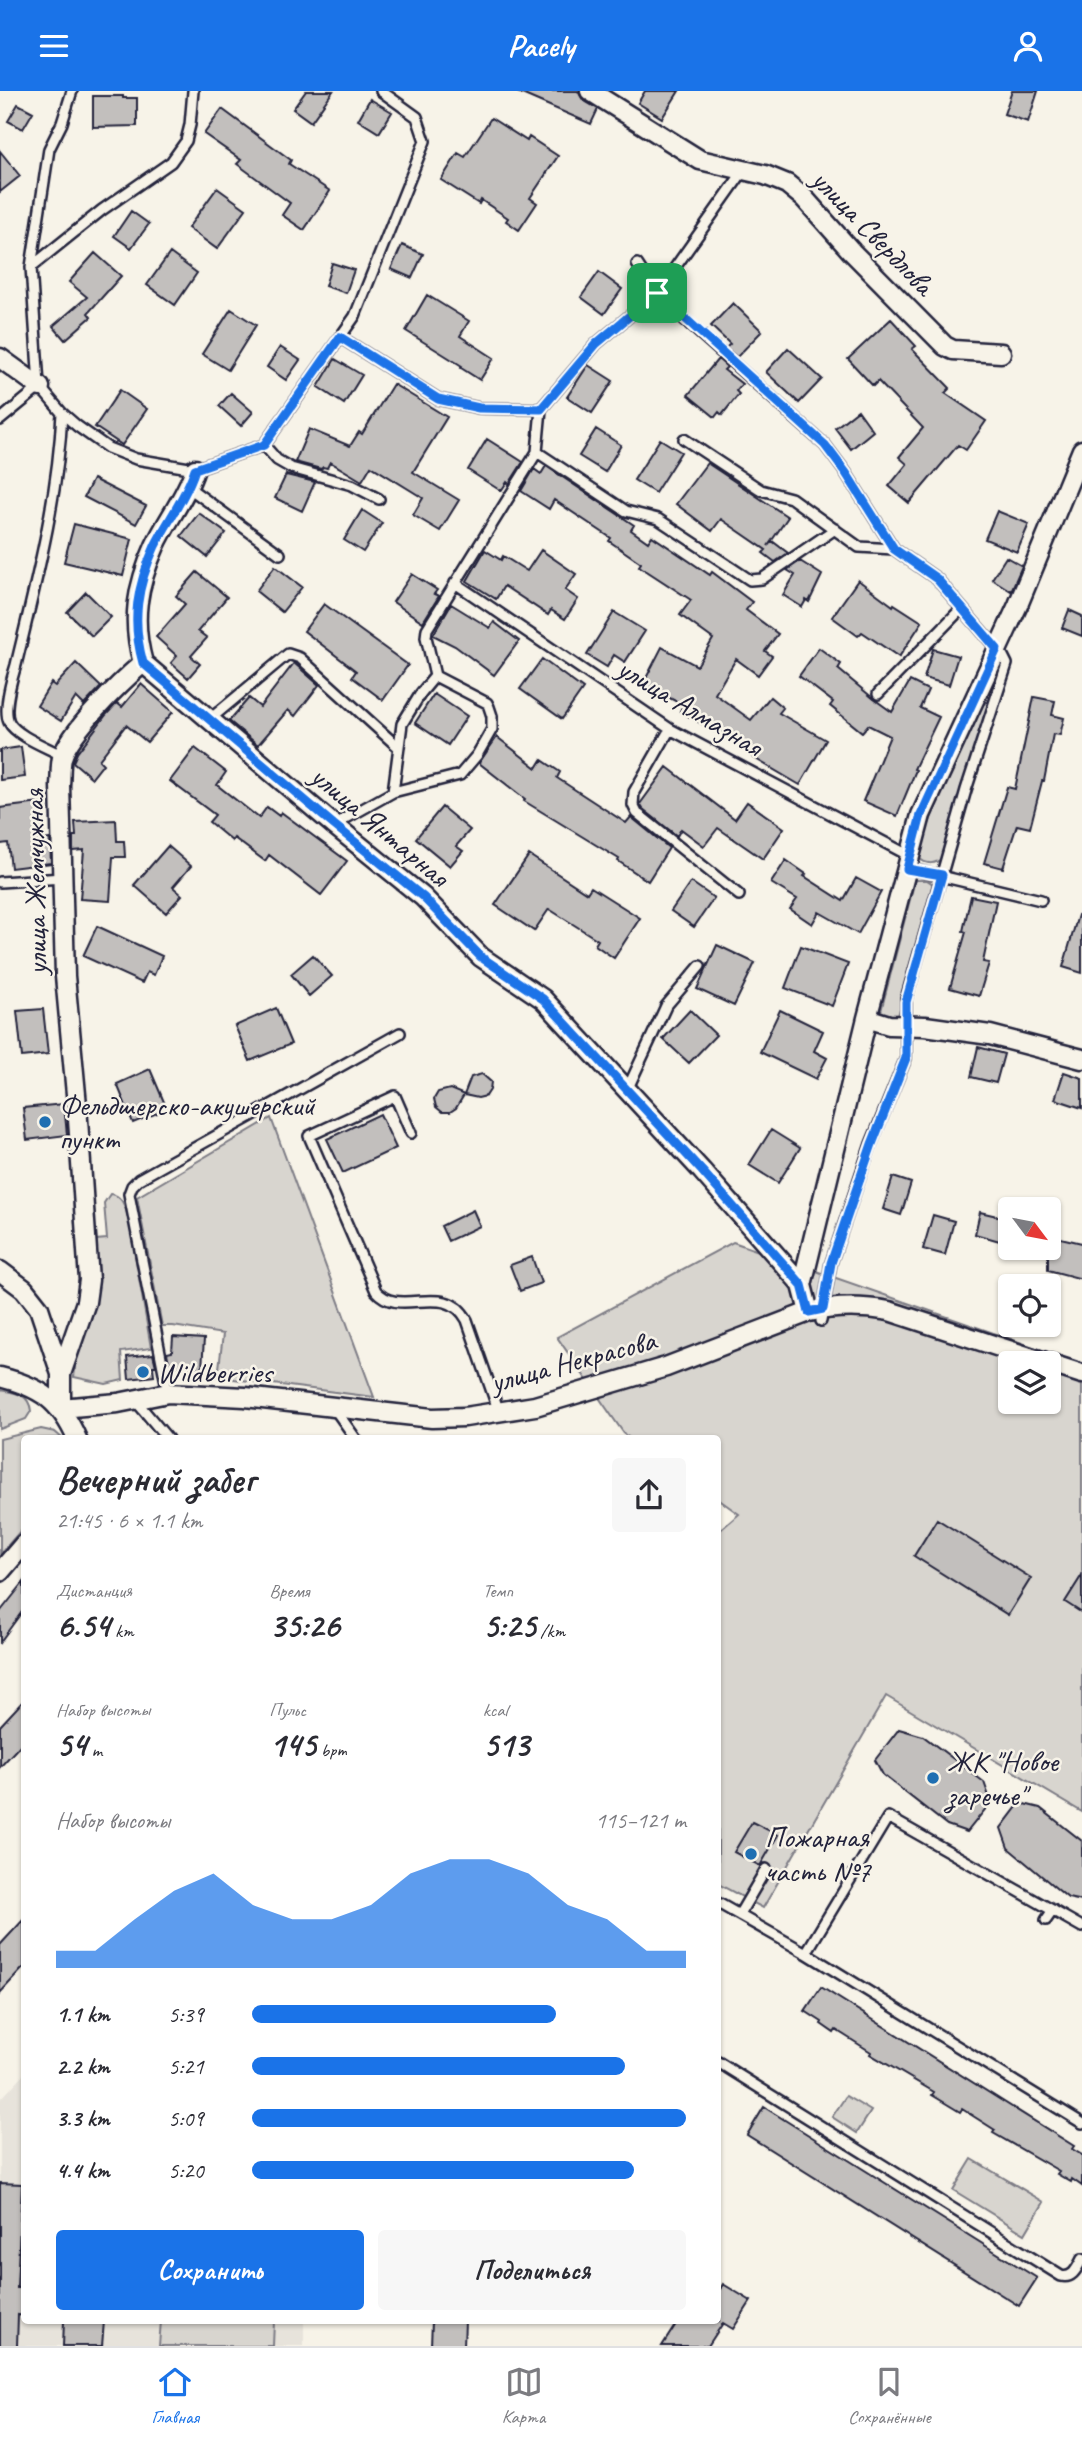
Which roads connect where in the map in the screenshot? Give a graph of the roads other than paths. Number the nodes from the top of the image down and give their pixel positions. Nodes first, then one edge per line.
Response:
1 (72, 91) edge
2 (193, 91) edge
3 (381, 91) edge
4 (590, 91) edge
5 (744, 170) junction
6 (638, 264) dead end
7 (31, 267) junction
8 (657, 293) junction
9 (340, 337) junction
10 (1001, 353) dead end
11 (0, 358) edge
12 (40, 387) junction
13 (541, 409) junction
14 (62, 413) junction
15 (0, 420) edge
16 (684, 439) dead end
17 (264, 445) junction
18 (1082, 450) edge
19 (537, 452) junction
20 (195, 469) junction
21 (188, 487) junction
22 (379, 499) dead end
23 (835, 529) junction
24 (894, 549) junction
25 (280, 554) dead end
26 (455, 583) junction
27 (962, 608) junction
28 (997, 649) junction
29 (143, 663) junction
30 (435, 676) junction
31 (878, 694) dead end
32 (209, 720) junction
33 (670, 729) junction
34 (397, 746) junction
35 (63, 756) junction
36 (393, 792) junction
37 (334, 825) junction
38 (908, 862) junction
39 (942, 875) junction
40 (63, 878) junction
41 (0, 882) edge
42 (739, 895) dead end
43 (1041, 900) dead end
44 (701, 966) dead end
45 (867, 1018) junction
46 (906, 1025) junction
47 (400, 1033) dead end
48 (1082, 1059) edge
49 (627, 1090) junction
50 (411, 1133) dead end
51 (0, 1271) edge
52 (802, 1285) junction
53 (818, 1314) junction
54 (61, 1374) junction
55 (1082, 1374) edge
56 (0, 1377) edge
57 (168, 1394) junction
58 (135, 1400) junction
59 (61, 1408) junction
60 (334, 1408) junction
61 (499, 1412) junction
62 (75, 1435) edge
63 (165, 1435) edge
64 (353, 1435) edge
65 (21, 1548) edge
66 (0, 1572) edge
67 (766, 1869) dead end
68 (721, 1905) edge
69 (1052, 1910) junction
70 (739, 1915) junction
71 (1046, 1920) dead end
72 (1082, 1927) edge
73 (806, 1953) junction
74 (721, 2064) edge
75 (1082, 2123) edge
76 (1082, 2259) edge

1 - 7 lane
2 - 7 lane
3 - 9 lane
4 - 5 street, улица Свердлова
5 - 8 lane
5 - 10 street, улица Свердлова
6 - 8 lane
7 - 12 lane
8 - 13 lane
8 - 24 lane
9 - 13 lane
9 - 17 lane
11 - 12 street
12 - 14 lane
12 - 15 lane
13 - 19 lane
14 - 20 lane
14 - 35 lane
16 - 23 lane
17 - 20 lane
17 - 22 lane
18 - 28 street
19 - 23 lane
19 - 26 lane
20 - 21 street
21 - 25 lane
21 - 29 street
23 - 24 lane
24 - 27 lane
26 - 30 lane
26 - 33 lane, улица Алмазная
27 - 28 lane
27 - 31 lane
28 - 38 street
28 - 39 lane
29 - 32 street, улица Янтарная
29 - 35 street, улица Жемчужная
30 - 34 lane
30 - 36 lane
32 - 34 lane
32 - 37 street, улица Янтарная
33 - 38 lane, улица Алмазная
33 - 42 lane
34 - 36 lane
35 - 40 street, улица Жемчужная
36 - 37 lane
37 - 49 street, улица Янтарная
38 - 39 lane, улица Алмазная
38 - 45 street
39 - 43 lane, улица Алмазная
39 - 46 lane
40 - 41 lane
40 - 54 street, улица Жемчужная
44 - 49 lane
45 - 46 street
45 - 52 street
46 - 48 street
46 - 53 lane
47 - 57 lane
49 - 52 street, улица Янтарная
50 - 61 lane
51 - 54 street
52 - 53 street
53 - 55 street, улица Некрасова
53 - 61 street, улица Некрасова
54 - 59 street
56 - 59 street
57 - 58 street, улица Некрасова
57 - 60 street, улица Некрасова
58 - 59 street, улица Некрасова
58 - 63 lane
59 - 62 street
60 - 61 street, улица Некрасова
60 - 64 lane
65 - 66 street
67 - 70 lane
68 - 70 lane
69 - 71 lane
69 - 72 lane
69 - 73 lane
70 - 73 lane
73 - 75 lane
74 - 76 lane

